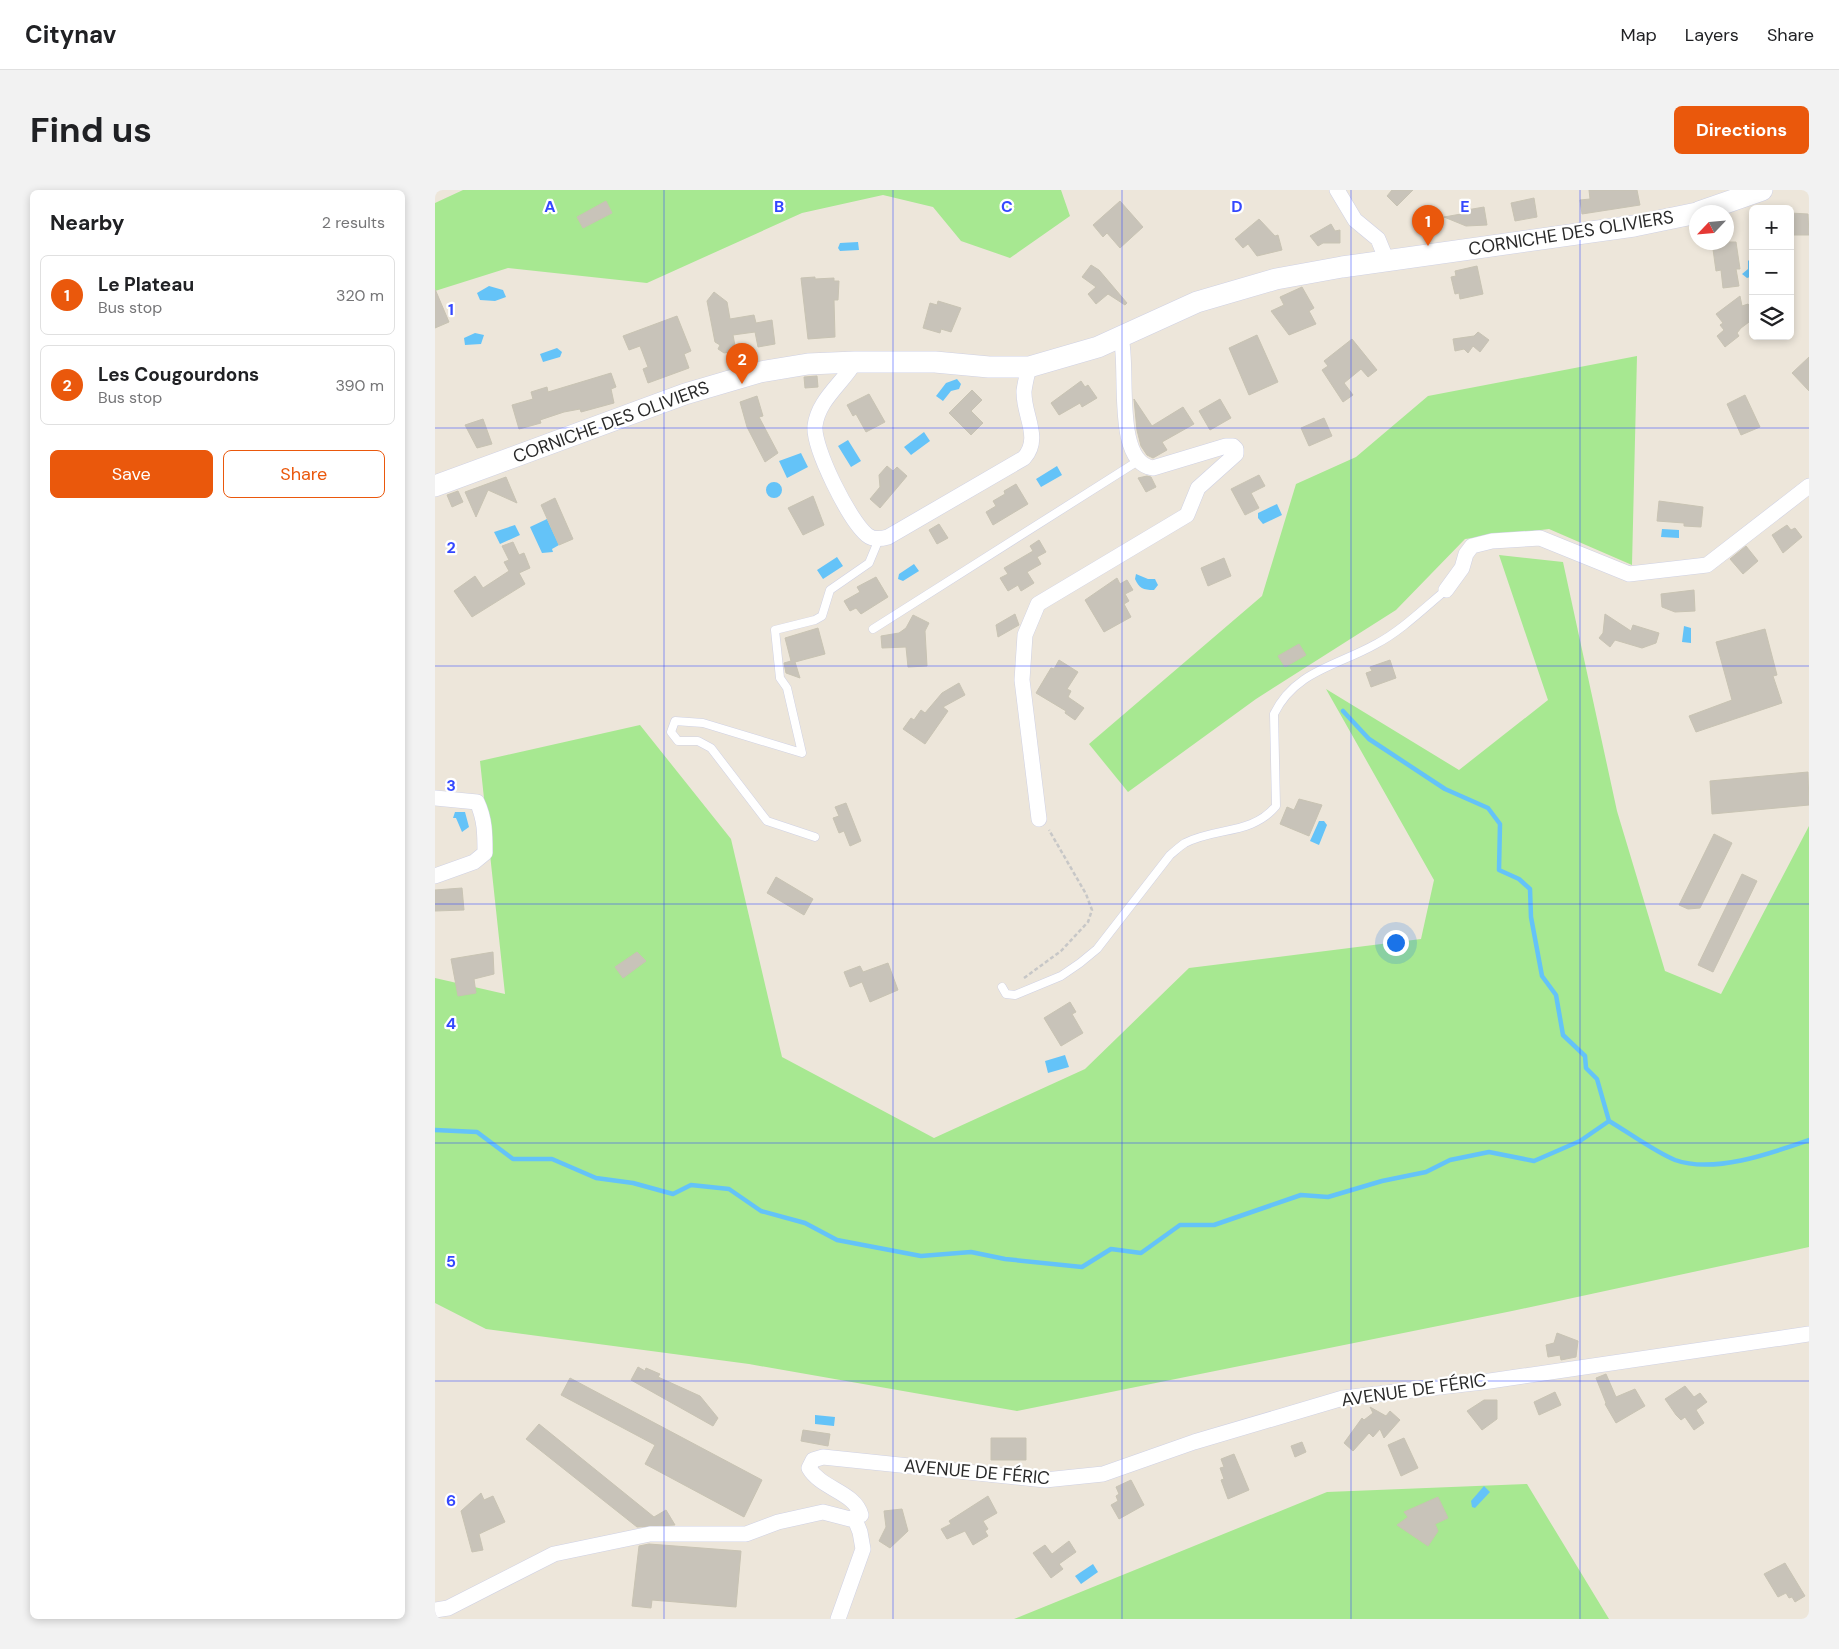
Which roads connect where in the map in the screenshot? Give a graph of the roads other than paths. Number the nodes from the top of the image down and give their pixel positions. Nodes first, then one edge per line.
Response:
1 (1337, 190) edge
2 (1762, 190) edge
3 (1720, 205) edge
4 (1689, 215) edge
5 (1387, 261) junction
6 (1121, 338) junction
7 (855, 362) junction
8 (1029, 367) junction
9 (1138, 461) junction
10 (435, 486) edge
11 (1809, 486) edge
12 (879, 539) junction
13 (1446, 590) joint
14 (873, 629) dead end
15 (435, 798) edge
16 (1039, 819) road end
17 (815, 837) dead end
18 (435, 876) edge
19 (1002, 987) road end
20 (1806, 1334) edge
21 (854, 1517) junction
22 (435, 1610) edge
23 (838, 1619) edge

1 - 5 street
2 - 3 street, CORNICHE DES OLIVIERS
4 - 5 street, CORNICHE DES OLIVIERS
5 - 6 street, CORNICHE DES OLIVIERS
6 - 8 street, CORNICHE DES OLIVIERS
6 - 9 street
7 - 8 street, CORNICHE DES OLIVIERS
7 - 10 street, CORNICHE DES OLIVIERS
7 - 12 street
8 - 12 street
9 - 14 lane
9 - 16 street
11 - 13 street
12 - 17 lane
13 - 19 lane
15 - 18 street
20 - 21 street, AVENUE DE FÉRIC
21 - 22 street
21 - 23 street

